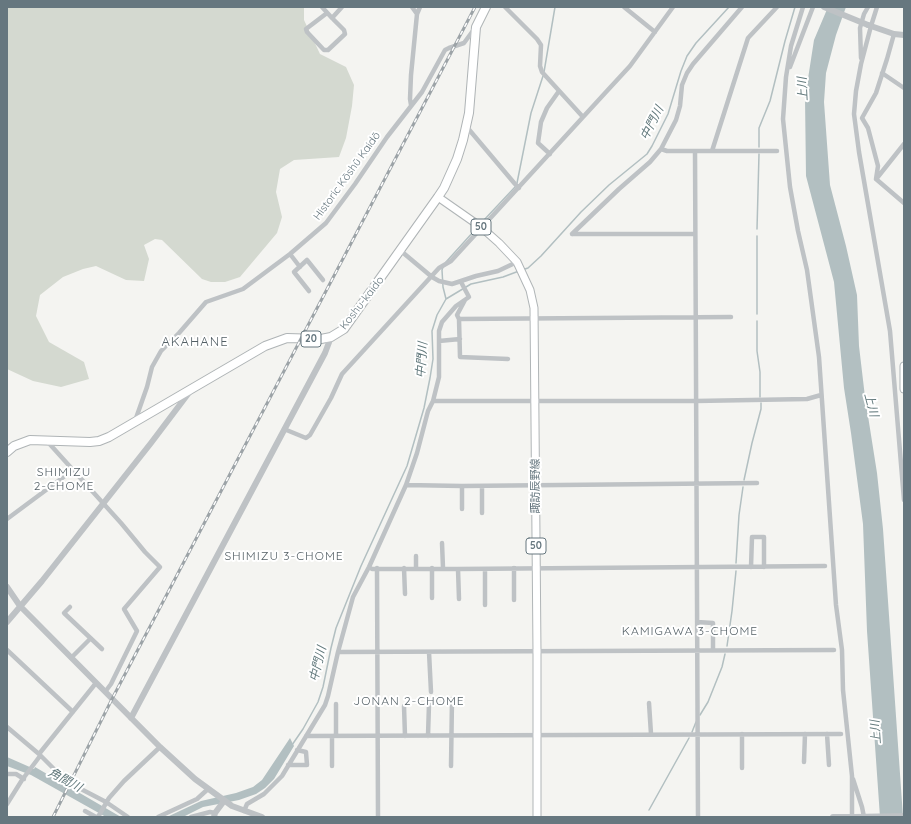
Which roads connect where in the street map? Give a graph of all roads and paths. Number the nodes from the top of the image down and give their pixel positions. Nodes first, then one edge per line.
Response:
1 (322, 7) edge
2 (342, 7) edge
3 (412, 7) edge
4 (420, 7) edge
5 (486, 7) edge
6 (505, 7) edge
7 (624, 7) edge
8 (673, 7) edge
9 (742, 7) edge
10 (776, 7) edge
11 (803, 7) edge
12 (813, 7) edge
13 (824, 7) edge
14 (868, 7) edge
15 (877, 7) edge
16 (327, 13) junction
17 (417, 14) junction
18 (332, 18) junction
19 (870, 26) junction
20 (476, 27) junction
21 (655, 32) junction
22 (894, 34) junction
23 (904, 35) edge
24 (861, 64) junction
25 (882, 73) junction
26 (786, 77) junction
27 (904, 88) edge
28 (559, 90) junction
29 (411, 105) junction
30 (583, 117) junction
31 (466, 126) junction
32 (904, 144) edge
33 (661, 149) junction
34 (777, 150) dead end
35 (695, 151) junction
36 (712, 151) junction
37 (550, 154) junction
38 (876, 179) junction
39 (517, 186) junction
40 (438, 197) junction
41 (904, 203) edge
42 (481, 227) junction
43 (695, 234) junction
44 (401, 251) junction
45 (290, 254) junction
46 (518, 263) junction
47 (300, 267) junction
48 (432, 277) junction
49 (323, 280) dead end
50 (461, 283) junction
51 (309, 291) dead end
52 (466, 297) junction
53 (731, 317) dead end
54 (535, 318) junction
55 (696, 318) junction
56 (459, 319) junction
57 (331, 337) junction
58 (460, 339) junction
59 (439, 341) junction
60 (508, 358) dead end
61 (904, 366) edge
62 (192, 388) junction
63 (904, 389) edge
64 (821, 395) junction
65 (433, 401) junction
66 (536, 401) junction
67 (696, 401) junction
68 (135, 421) junction
69 (284, 429) junction
70 (45, 439) junction
71 (7, 452) edge
72 (73, 470) junction
73 (758, 483) dead end
74 (696, 484) junction
75 (406, 485) junction
76 (536, 485) junction
77 (462, 486) junction
78 (482, 486) junction
79 (904, 500) edge
80 (103, 503) junction
81 (462, 509) dead end
82 (482, 513) dead end
83 (7, 519) edge
84 (442, 543) dead end
85 (416, 556) dead end
86 (825, 566) dead end
87 (369, 567) junction
88 (697, 567) junction
89 (751, 567) junction
90 (764, 567) junction
91 (377, 568) junction
92 (404, 568) junction
93 (416, 568) junction
94 (432, 568) junction
95 (443, 568) junction
96 (485, 568) junction
97 (514, 568) junction
98 (536, 568) junction
99 (458, 569) junction
100 (7, 587) edge
101 (405, 594) dead end
102 (432, 598) dead end
103 (459, 599) dead end
104 (514, 600) dead end
105 (485, 605) dead end
106 (20, 606) junction
107 (70, 608) dead end
108 (7, 622) edge
109 (697, 622) junction
110 (90, 639) junction
111 (102, 649) dead end
112 (7, 650) edge
113 (713, 650) junction
114 (834, 650) dead end
115 (697, 651) junction
116 (338, 652) junction
117 (376, 652) junction
118 (430, 652) junction
119 (537, 652) junction
120 (71, 658) junction
121 (96, 683) junction
122 (105, 692) junction
123 (431, 692) dead end
124 (452, 699) dead end
125 (649, 703) dead end
126 (336, 704) dead end
127 (429, 704) dead end
128 (404, 706) dead end
129 (73, 712) junction
130 (131, 718) junction
131 (7, 727) edge
132 (650, 734) junction
133 (697, 734) junction
134 (742, 734) junction
135 (805, 734) junction
136 (827, 734) junction
137 (841, 734) dead end
138 (452, 735) junction
139 (537, 735) junction
140 (306, 736) junction
141 (334, 736) junction
142 (377, 736) junction
143 (405, 736) junction
144 (428, 736) junction
145 (160, 748) junction
146 (297, 750) junction
147 (40, 755) junction
148 (804, 762) dead end
149 (288, 765) junction
150 (829, 765) dead end
151 (332, 766) dead end
152 (451, 766) dead end
153 (742, 768) dead end
154 (7, 774) edge
155 (852, 776) junction
156 (24, 778) junction
157 (208, 789) junction
158 (224, 801) junction
159 (106, 803) junction
160 (7, 804) edge
161 (244, 811) junction
162 (215, 815) edge
163 (904, 816) edge
164 (88, 817) edge
165 (97, 817) edge
166 (128, 817) edge
167 (158, 817) edge
168 (191, 817) edge
169 (262, 817) edge
170 (378, 817) edge
171 (537, 817) edge
172 (698, 817) edge
173 (833, 817) edge
174 (852, 817) edge
175 (855, 817) edge
176 (864, 817) edge

1 - 16 street
2 - 18 street
3 - 17 street
4 - 17 street
5 - 20 highway, Koshu-kaido / 20
6 - 28 street
7 - 21 street
8 - 21 street
9 - 33 street
10 - 36 street
11 - 26 street
12 - 26 street
13 - 19 street, bridge
14 - 24 street
15 - 19 street
16 - 18 street
16 - 18 street
17 - 29 street
19 - 22 street
19 - 24 street
20 - 29 street, Historic Kōshū Kaidō
20 - 31 highway, Koshu-kaido / 20
21 - 30 street
22 - 23 street
22 - 25 street
24 - 79 street
25 - 27 street
25 - 38 street
26 - 64 street
28 - 30 street
28 - 37 street
29 - 45 street, Historic Kōshū Kaidō
30 - 37 street
31 - 39 street
31 - 40 highway, Koshu-kaido / 20
32 - 38 street
33 - 35 street
33 - 43 street
34 - 36 street
35 - 36 street
35 - 43 street
37 - 39 street
38 - 41 street
39 - 42 street
40 - 42 main road, 諏訪辰野線 / 50
40 - 44 highway, Koshu-kaido / 20
42 - 46 main road, 諏訪辰野線 / 50
42 - 48 street
43 - 55 street
44 - 48 street
44 - 57 highway, Koshu-kaido / 20
45 - 47 street
45 - 68 street, Historic Kōshū Kaidō
46 - 50 street
46 - 54 main road, 諏訪辰野線 / 50
47 - 49 street
47 - 51 street
48 - 50 street
48 - 69 street
50 - 52 street
52 - 56 street
52 - 59 street
53 - 55 street
54 - 55 street
54 - 56 street
54 - 66 main road, 諏訪辰野線 / 50
55 - 67 street
56 - 58 street
57 - 62 highway, Koshu-kaido / 20
57 - 69 street
58 - 59 street
58 - 60 street
59 - 65 street
61 - 63 main road
62 - 68 highway, Koshu-kaido / 20
62 - 80 street
64 - 67 street
64 - 155 street
65 - 66 street
65 - 75 street
66 - 67 street
66 - 76 main road, 諏訪辰野線 / 50
67 - 74 street
68 - 70 highway, Koshu-kaido / 20
69 - 130 street
70 - 71 highway, Koshu-kaido / 20
70 - 72 street
72 - 80 street
72 - 83 street
73 - 74 street
74 - 76 street
74 - 88 street
75 - 77 street
75 - 87 street
76 - 78 street
76 - 98 main road, 諏訪辰野線 / 50
77 - 78 street
77 - 81 street
78 - 82 street
80 - 106 street
80 - 122 street
84 - 95 street
85 - 93 street
86 - 90 street
87 - 91 street
87 - 116 street
88 - 89 street
88 - 98 street
88 - 109 street
89 - 90 street
89 - 90 street
91 - 92 street
91 - 117 street
92 - 93 street
92 - 101 street
93 - 94 street
94 - 95 street
94 - 102 street
95 - 99 street
96 - 97 street
96 - 99 street
96 - 105 street
97 - 98 street
97 - 104 street
98 - 119 main road, 諏訪辰野線 / 50
99 - 103 street
100 - 106 street
106 - 108 street
106 - 120 street
107 - 110 street
109 - 113 street
109 - 115 street
110 - 111 street
110 - 120 street
112 - 129 street
113 - 114 street
113 - 115 street
115 - 119 street
115 - 133 street
116 - 117 street
116 - 140 street
117 - 118 street
117 - 142 street
118 - 119 street
118 - 123 street
119 - 139 main road, 諏訪辰野線 / 50
120 - 121 street
121 - 122 street
121 - 129 street
122 - 130 street
124 - 138 street
125 - 132 street
126 - 141 street
127 - 144 street
128 - 143 street
129 - 147 street
130 - 145 street
131 - 147 street
132 - 133 street
132 - 139 street
133 - 134 street
133 - 172 street
134 - 135 street
134 - 153 street
135 - 136 street
135 - 148 street
136 - 137 street
136 - 150 street
138 - 139 street
138 - 144 street
138 - 152 street
139 - 171 main road, 諏訪辰野線 / 50
140 - 141 street
140 - 146 street
141 - 142 street
141 - 151 street
142 - 143 street
142 - 170 street
143 - 144 street
145 - 157 street
145 - 159 street
146 - 149 street
146 - 149 street
147 - 156 street
147 - 159 street
149 - 161 street
154 - 156 street
155 - 174 street
155 - 176 street
156 - 160 street
157 - 158 street
157 - 167 street
158 - 161 street
158 - 162 street
159 - 165 street
159 - 166 street
161 - 169 street
162 - 168 street
163 - 175 street, bridge
164 - 165 street
173 - 174 street
174 - 175 street

